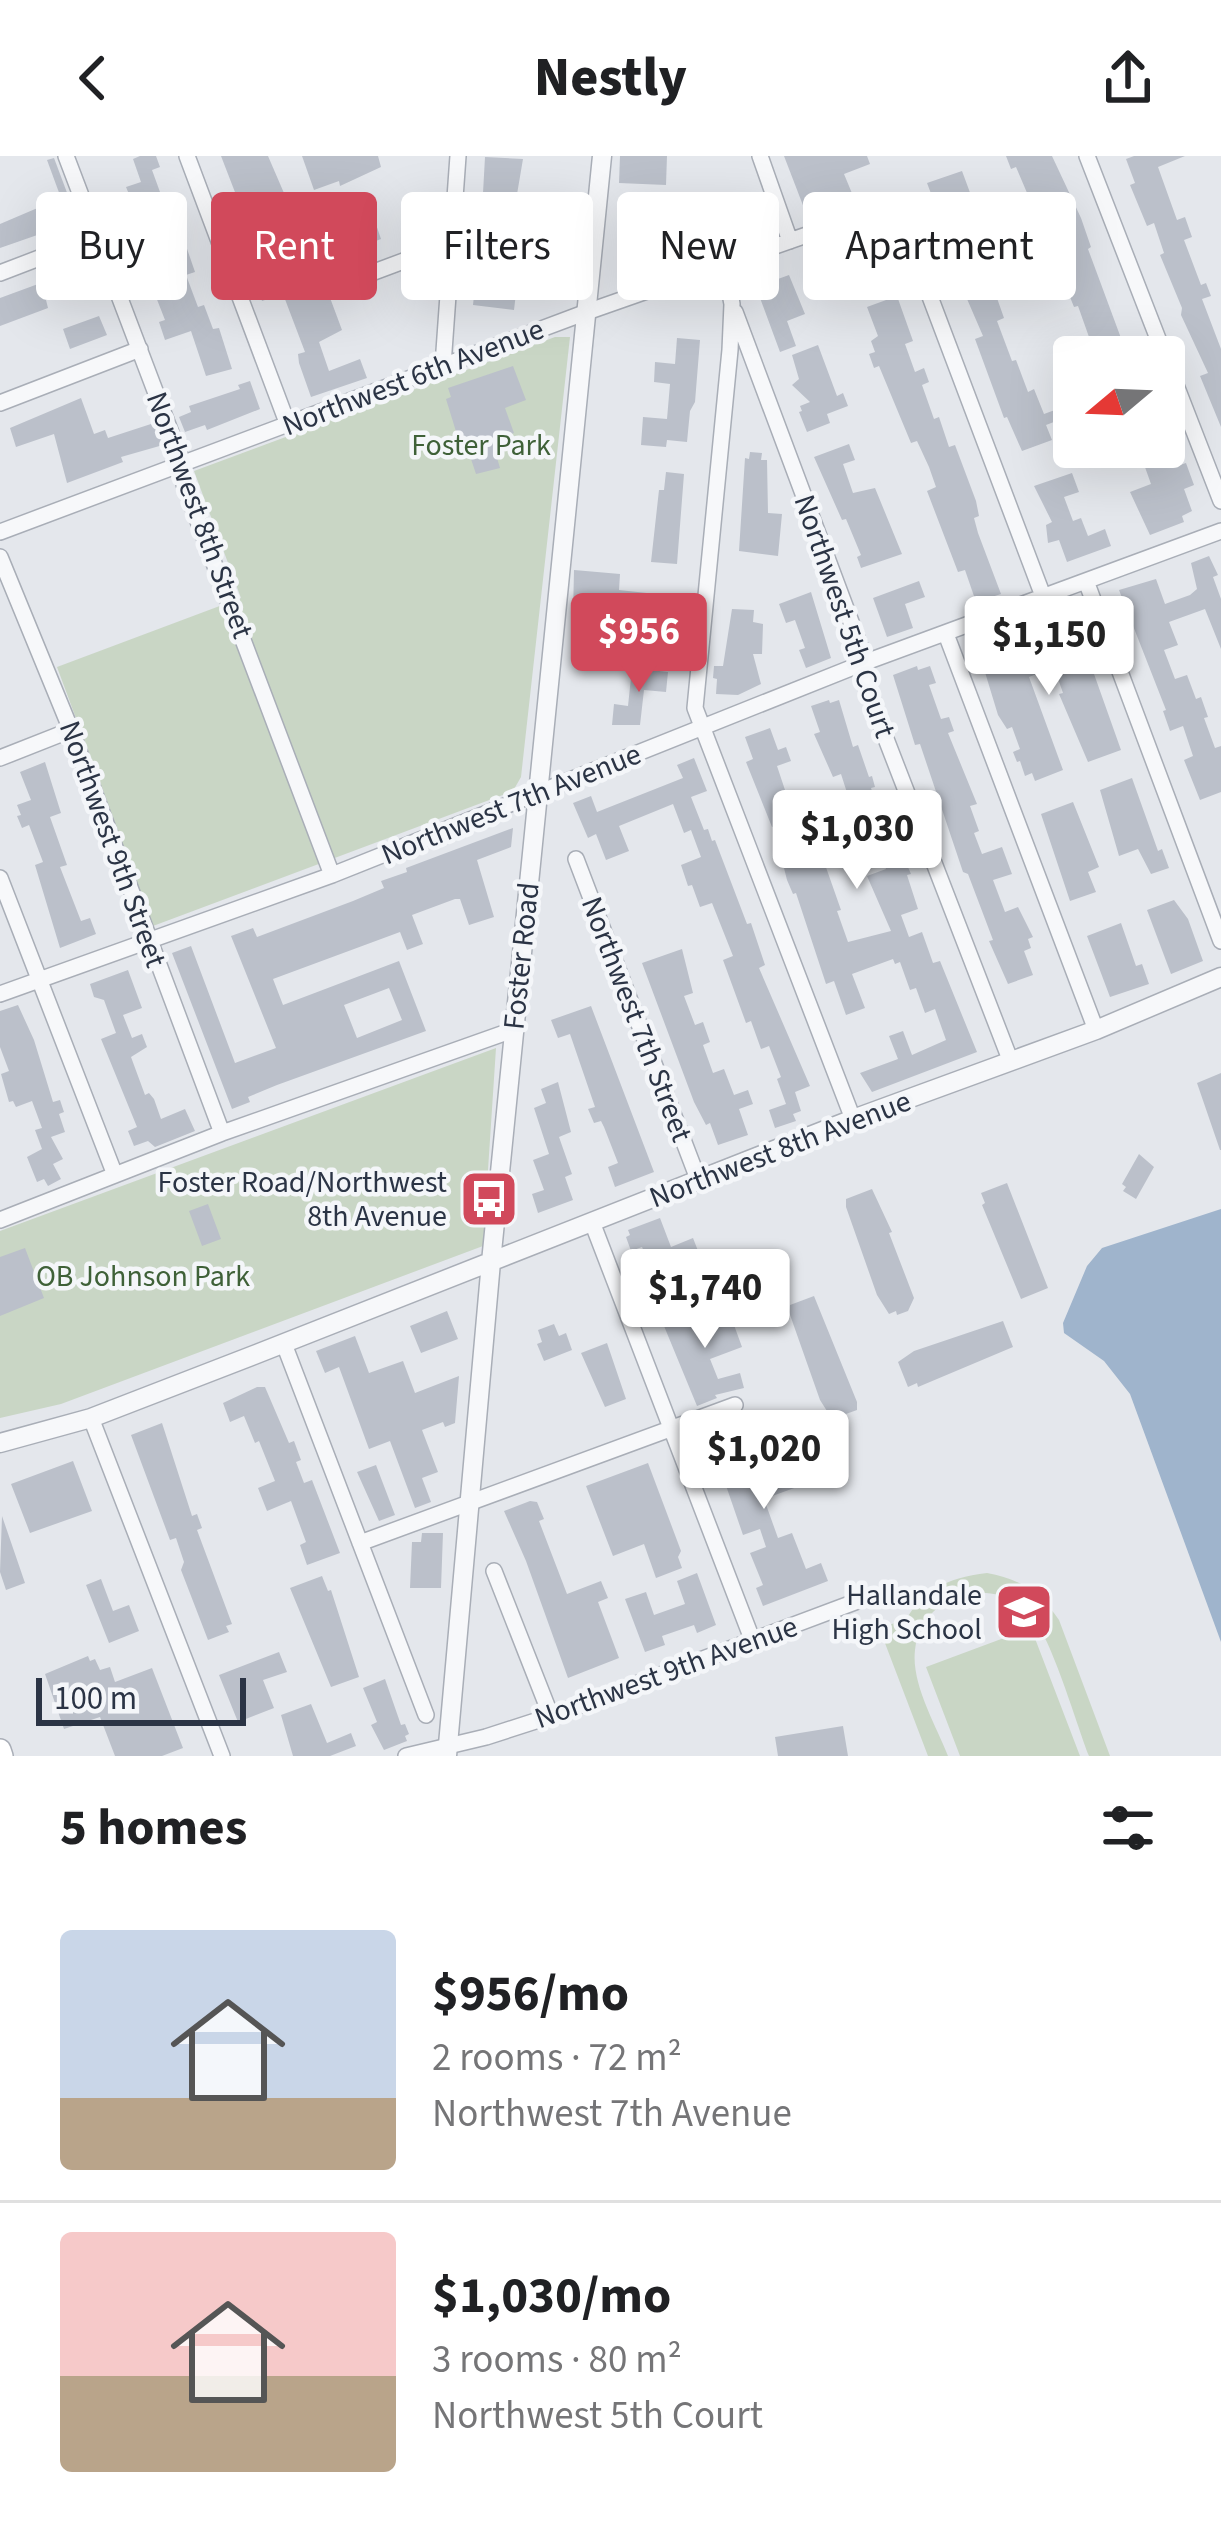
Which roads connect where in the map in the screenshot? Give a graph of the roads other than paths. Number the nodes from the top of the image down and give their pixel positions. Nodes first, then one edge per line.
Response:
1 (66, 156) edge
2 (188, 156) edge
3 (458, 156) edge
4 (602, 156) edge
5 (760, 156) edge
6 (1087, 156) edge
7 (81, 192) edge
8 (454, 192) edge
9 (790, 241) junction
10 (779, 244) edge
11 (36, 259) edge
12 (0, 273) edge
13 (122, 300) edge
14 (446, 300) edge
15 (620, 300) edge
16 (731, 300) edge
17 (732, 304) junction
18 (584, 313) junction
19 (140, 350) junction
20 (443, 365) junction
21 (0, 403) edge
22 (288, 424) junction
23 (179, 464) junction
24 (1221, 501) edge
25 (1221, 531) edge
26 (0, 532) edge
27 (0, 557) edge
28 (1086, 581) junction
29 (1043, 596) junction
30 (946, 634) junction
31 (866, 662) junction
32 (701, 729) junction
33 (71, 730) junction
34 (0, 758) edge
35 (537, 795) junction
36 (576, 859) dead end
37 (332, 874) junction
38 (0, 878) edge
39 (1221, 940) edge
40 (148, 941) junction
41 (1221, 976) edge
42 (40, 980) junction
43 (0, 994) edge
44 (513, 1030) junction
45 (1096, 1030) junction
46 (1011, 1062) junction
47 (853, 1119) junction
48 (222, 1133) junction
49 (115, 1175) junction
50 (698, 1180) junction
51 (0, 1220) edge
52 (592, 1222) junction
53 (491, 1262) junction
54 (284, 1344) junction
55 (735, 1405) dead end
56 (91, 1418) junction
57 (672, 1430) junction
58 (0, 1443) edge
59 (472, 1503) junction
60 (360, 1543) junction
61 (494, 1571) dead end
62 (855, 1602) dead end
63 (752, 1639) junction
64 (426, 1715) dead end
65 (551, 1716) junction
66 (447, 1750) edge
67 (222, 1756) edge
68 (406, 1756) edge

1 - 7 street, Northwest 8th Street
2 - 22 street
3 - 8 street
4 - 18 street, Foster Road
5 - 9 street
6 - 24 street
9 - 10 street, Northwest 6th Avenue
9 - 29 street, Northwest 6th Avenue
11 - 12 street
13 - 19 street, Northwest 8th Street
14 - 20 street
15 - 18 street, Northwest 6th Avenue
16 - 17 street
17 - 31 street, Northwest 5th Court
17 - 32 street
18 - 20 street, Northwest 6th Avenue
18 - 35 street, Foster Road
19 - 21 street
19 - 23 street, Northwest 8th Street
20 - 22 street, Northwest 6th Avenue
22 - 23 street, Northwest 6th Avenue
23 - 26 street, Northwest 6th Avenue
23 - 37 street, Northwest 8th Street
25 - 28 street, Northwest 7th Avenue
27 - 33 street, Northwest 9th Street
28 - 29 street, Northwest 7th Avenue
28 - 39 street
29 - 30 street, Northwest 7th Avenue
30 - 31 street, Northwest 7th Avenue
30 - 45 street
31 - 32 street, Northwest 7th Avenue
31 - 46 street, Northwest 5th Court
32 - 35 street, Northwest 7th Avenue
32 - 47 street
33 - 34 street
33 - 40 street, Northwest 9th Street
35 - 37 street, Northwest 7th Avenue
35 - 44 street, Foster Road
36 - 50 street, Northwest 7th Street
37 - 40 street, Northwest 7th Avenue
38 - 42 street
40 - 42 street, Northwest 7th Avenue
40 - 48 street, Northwest 9th Street
41 - 45 street, Northwest 8th Avenue
42 - 43 street, Northwest 7th Avenue
42 - 49 street
44 - 48 street
44 - 53 street, Foster Road
45 - 46 street, Northwest 8th Avenue
46 - 47 street, Northwest 8th Avenue
47 - 50 street, Northwest 8th Avenue
48 - 49 street
49 - 51 street
50 - 52 street, Northwest 8th Avenue
52 - 53 street, Northwest 8th Avenue
52 - 57 street
53 - 54 street, Northwest 8th Avenue
53 - 59 street, Foster Road
54 - 56 street, Northwest 8th Avenue
54 - 60 street
55 - 57 street
56 - 58 street, Northwest 8th Avenue
56 - 67 street
57 - 59 street
57 - 63 street
59 - 60 street
59 - 66 street, Foster Road
60 - 64 street
61 - 65 street
62 - 63 street, Northwest 9th Avenue
63 - 65 street, Northwest 9th Avenue
65 - 66 street, Northwest 9th Avenue
66 - 68 street, Northwest 9th Avenue

